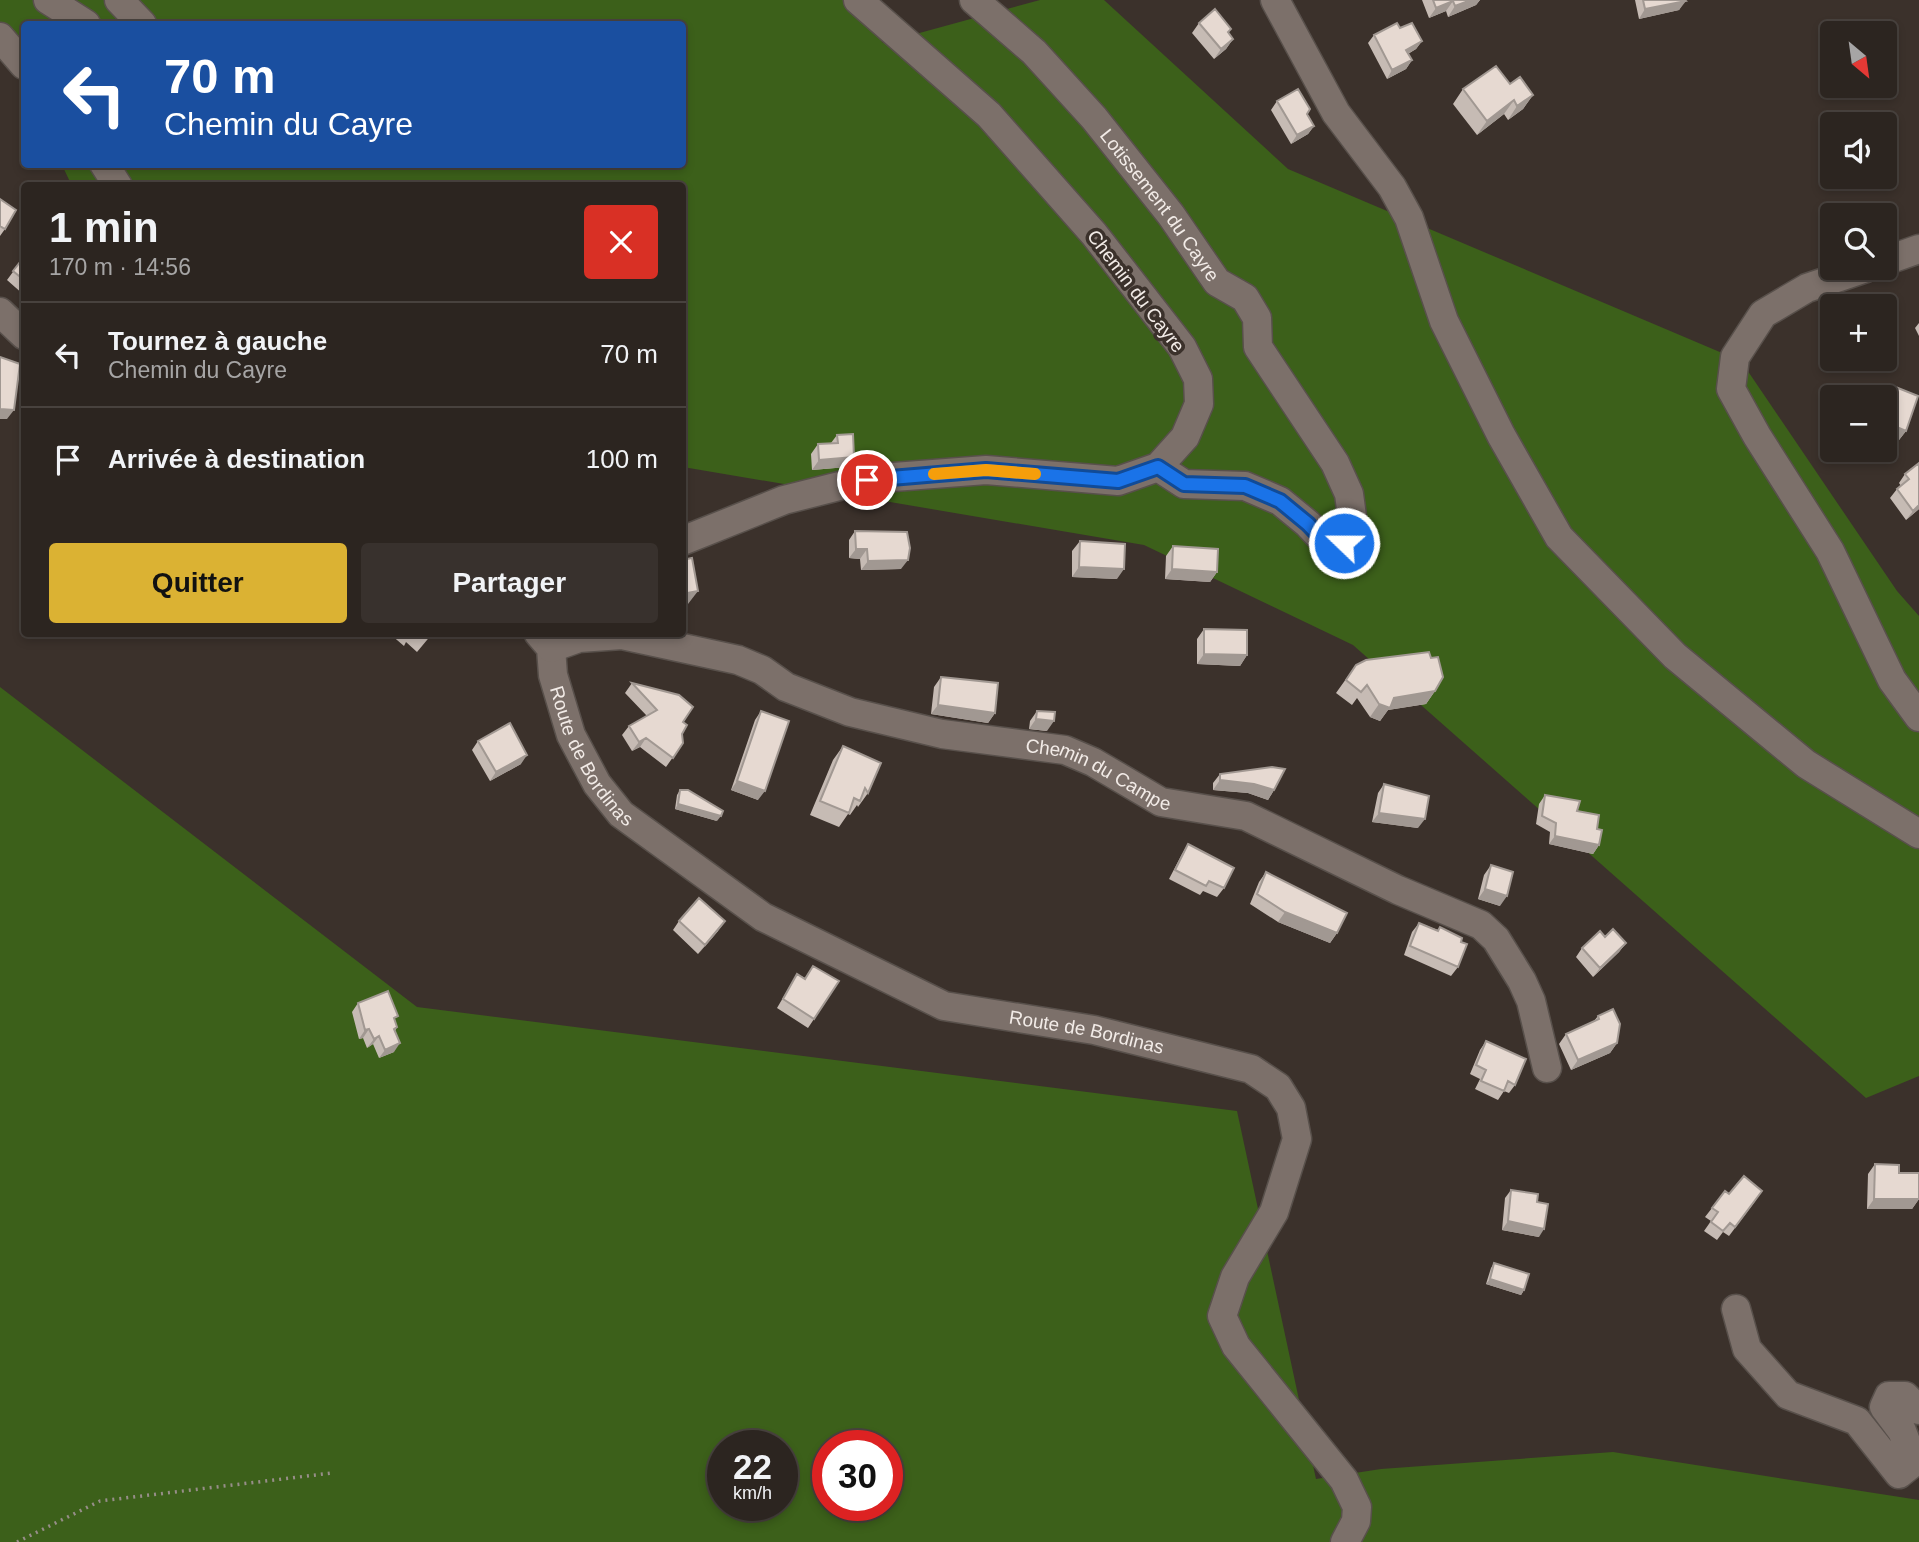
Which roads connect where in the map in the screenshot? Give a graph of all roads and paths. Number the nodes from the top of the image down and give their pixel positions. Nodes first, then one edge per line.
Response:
1 (48, 0) edge
2 (119, 0) edge
3 (859, 0) edge
4 (974, 0) edge
5 (1275, 0) edge
6 (81, 21) edge
7 (139, 21) edge
8 (0, 37) edge
9 (21, 62) edge
10 (1919, 249) edge
11 (1897, 257) edge
12 (1831, 280) edge
13 (0, 312) edge
14 (21, 332) edge
15 (1158, 467) junction
16 (686, 539) edge
17 (593, 637) edge
18 (631, 637) edge
19 (545, 641) edge
20 (1919, 717) edge
21 (1919, 834) edge
22 (1547, 1068) dead end
23 (1736, 1309) dead end
24 (1919, 1410) edge
25 (332, 1473) dead end
26 (17, 1542) edge
27 (1345, 1542) edge

1 - 6 street
2 - 7 street
3 - 15 street, Chemin du Cayre
4 - 15 street, Lotissement du Cayre
5 - 21 street
8 - 9 street
10 - 11 street
12 - 20 street
13 - 14 street
15 - 16 street, Chemin du Cayre
17 - 19 street, Chemin du Campe
18 - 22 street, Chemin du Campe
19 - 27 street, Route de Bordinas
23 - 24 street
25 - 26 path

